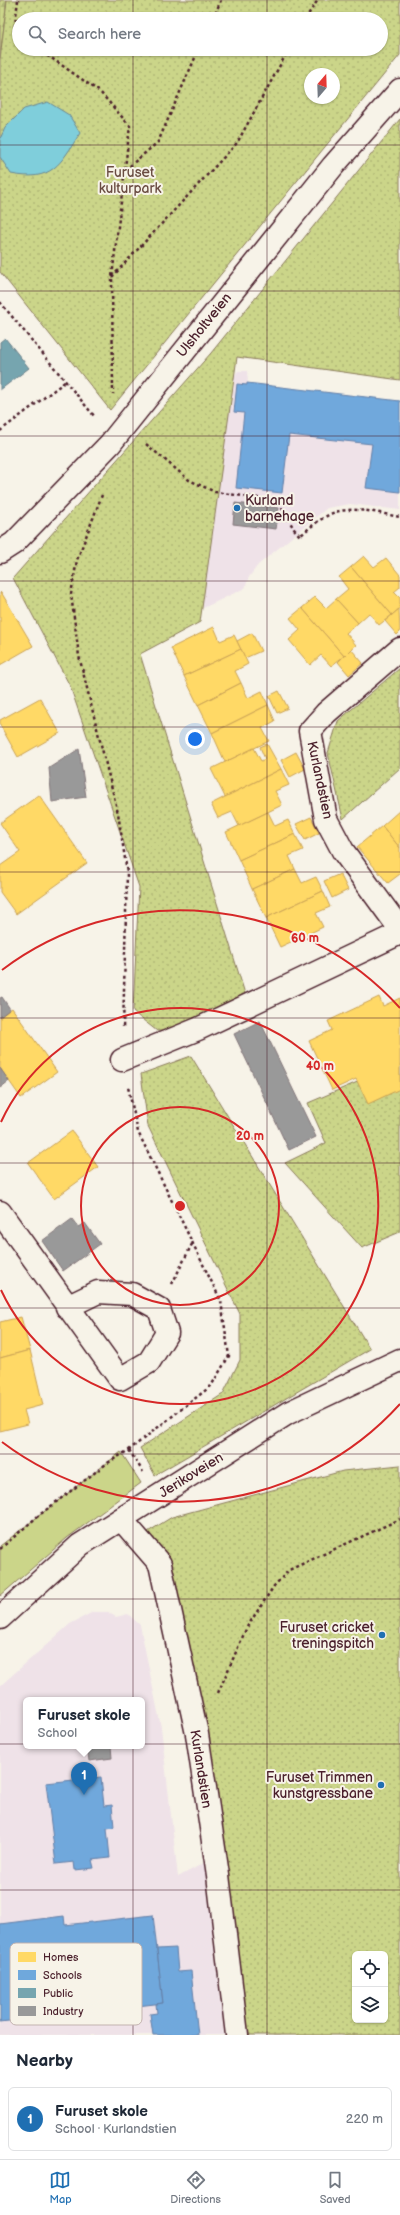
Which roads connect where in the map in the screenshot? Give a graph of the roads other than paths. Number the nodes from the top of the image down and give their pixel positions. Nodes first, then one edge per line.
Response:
1 (400, 90) edge
2 (0, 552) edge
3 (400, 649) edge
4 (400, 929) edge
5 (400, 933) edge
6 (122, 1060) road end
7 (0, 1212) edge
8 (67, 1307) junction
9 (400, 1360) edge
10 (122, 1519) junction
11 (0, 1618) edge
12 (237, 2035) edge

1 - 2 street, Ulsholtveien
3 - 4 street, Kurlandstien
5 - 6 street
7 - 8 street
8 - 8 street
9 - 10 street, Jerikoveien
10 - 11 street, Jerikoveien
10 - 12 street, Kurlandstien

